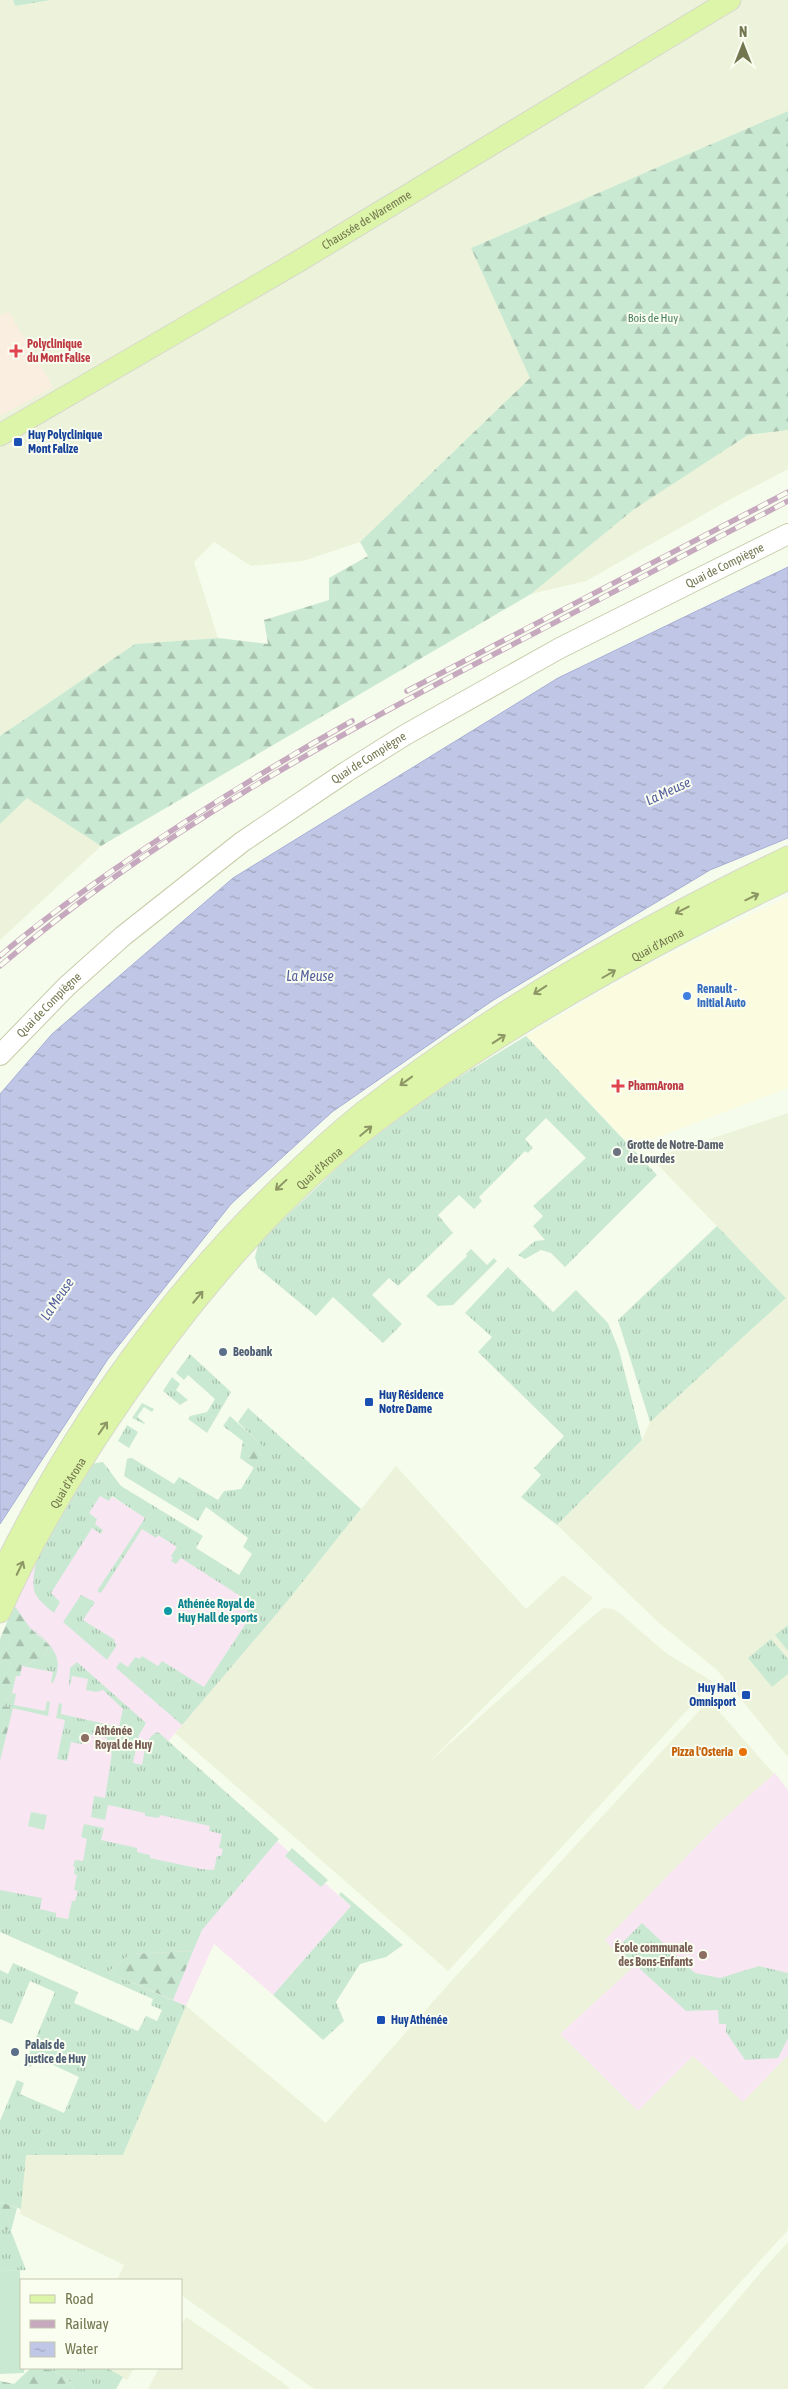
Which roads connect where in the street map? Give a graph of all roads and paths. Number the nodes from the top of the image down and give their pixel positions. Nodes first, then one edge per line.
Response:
1 (730, 0) edge
2 (0, 435) edge
3 (788, 534) edge
4 (788, 857) edge
5 (788, 880) edge
6 (0, 1055) edge
7 (0, 1576) edge
8 (0, 1612) edge

1 - 2 main road, Chaussée de Waremme
3 - 6 main road, Quai de Compiègne
4 -> 7 main road, Quai d'Arona
8 -> 5 main road, Quai d'Arona

